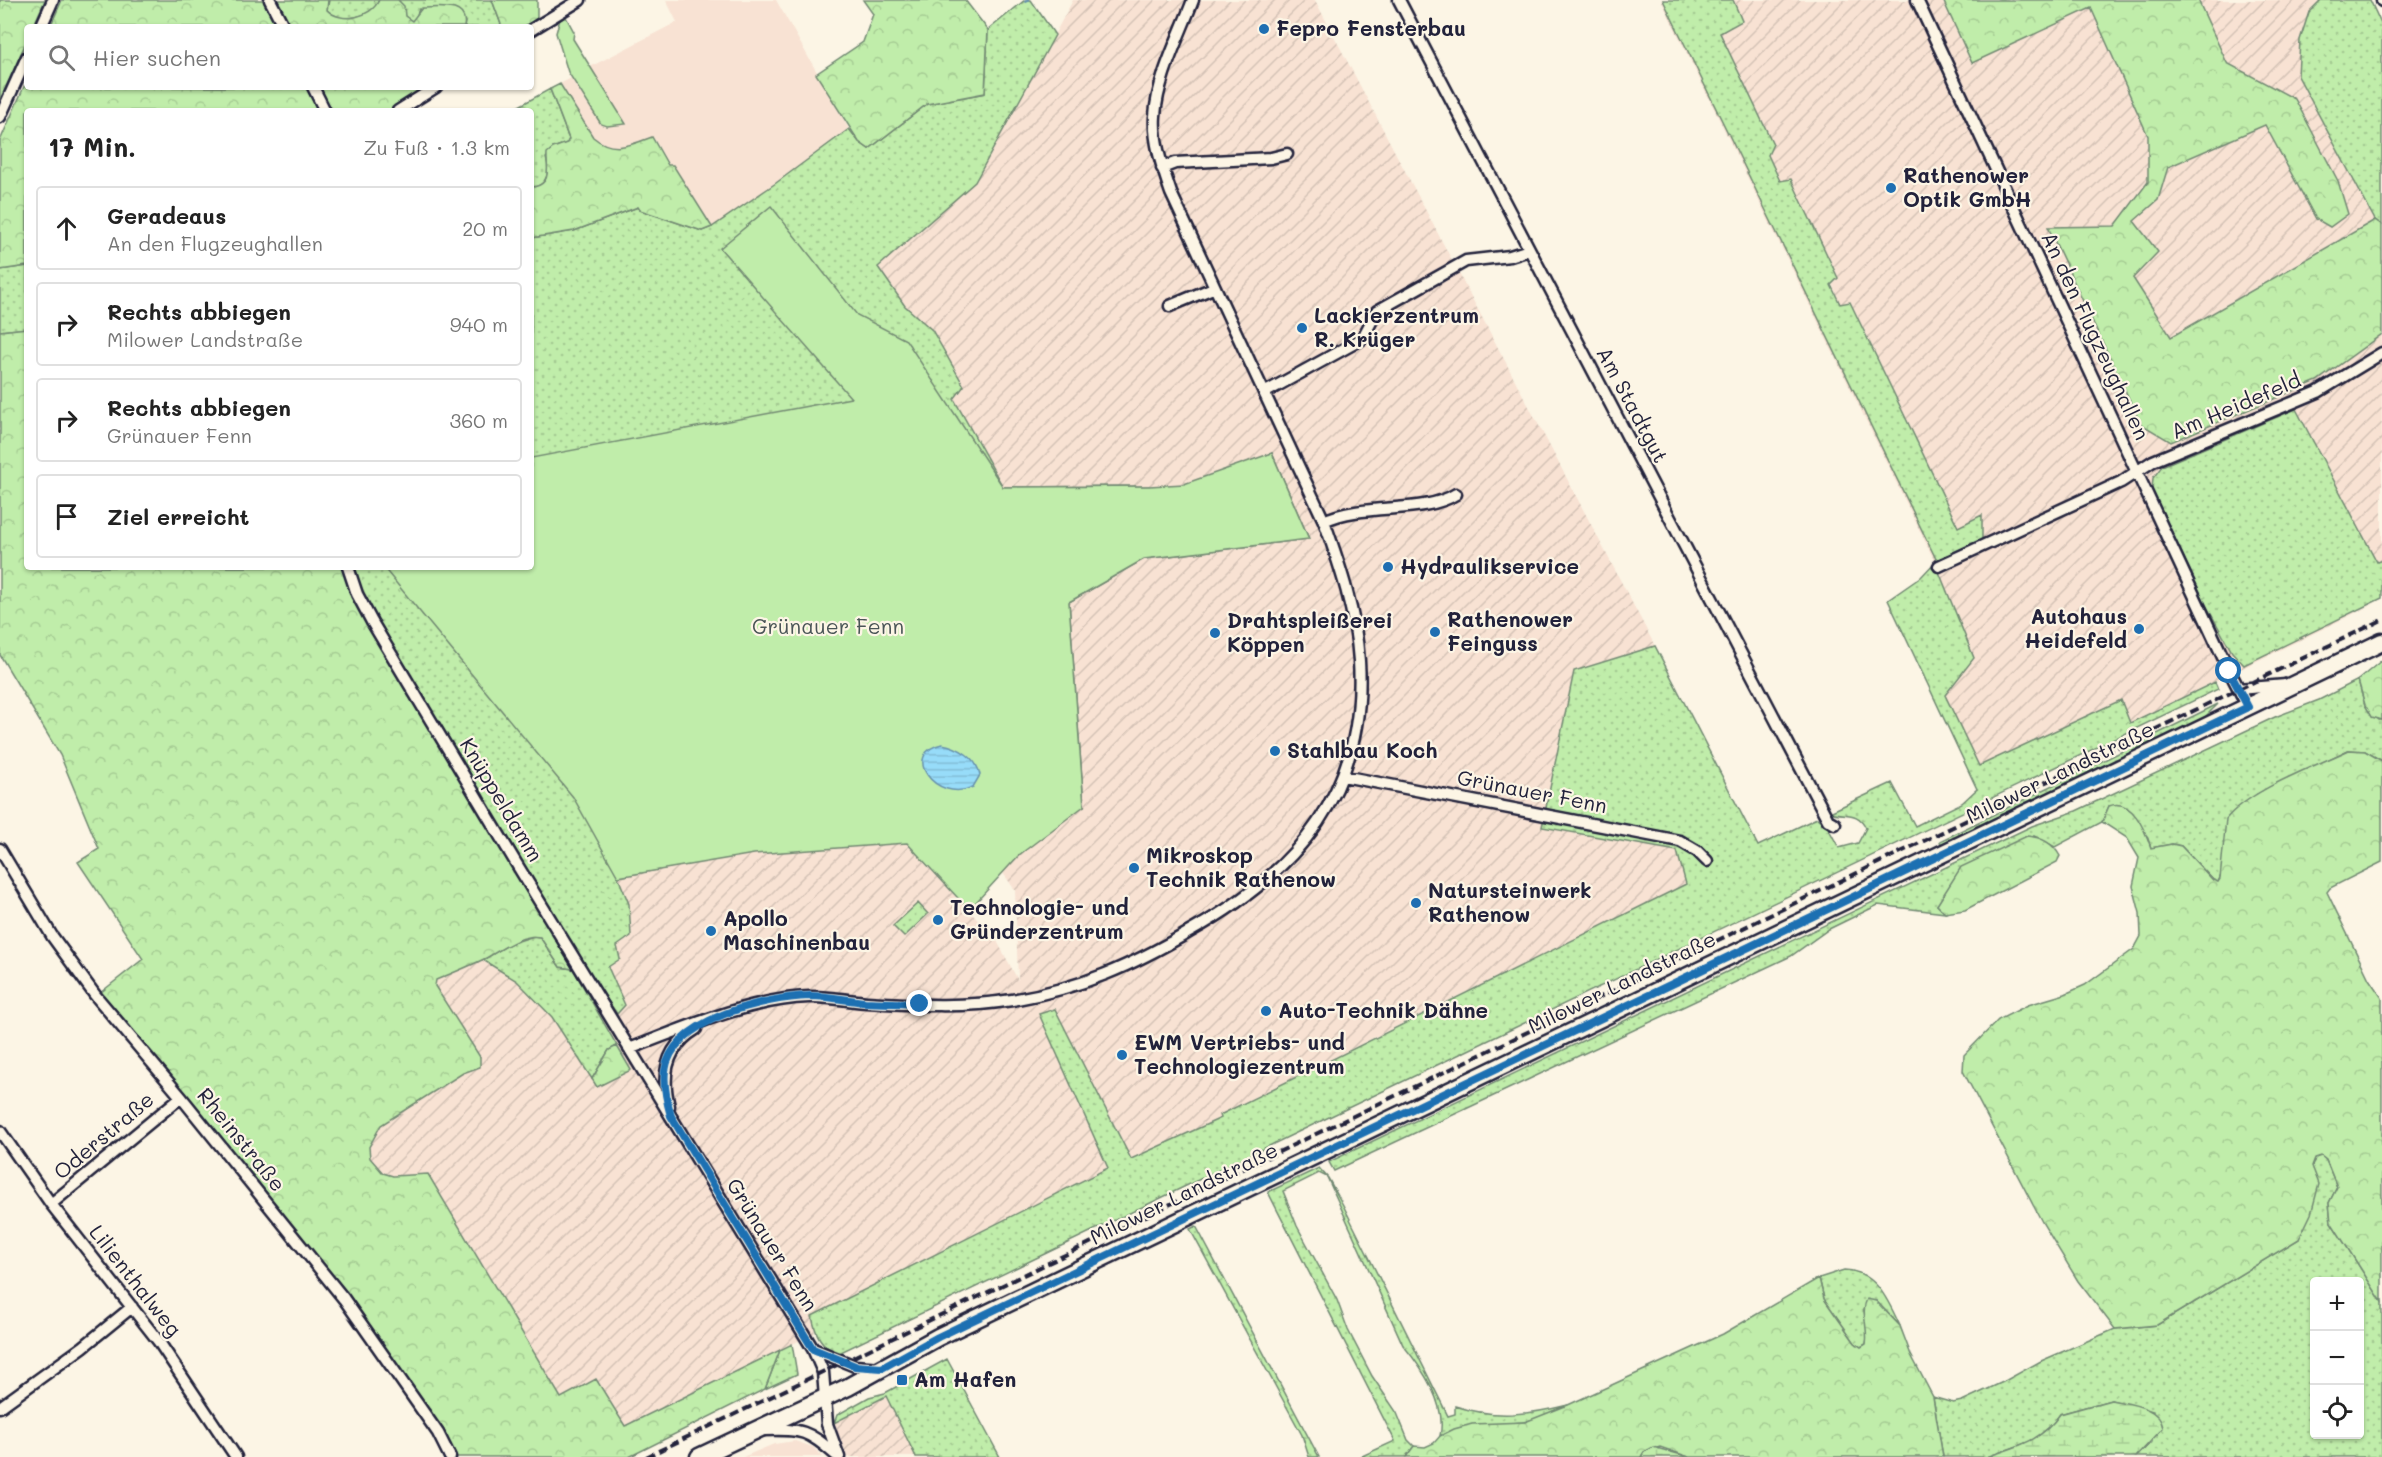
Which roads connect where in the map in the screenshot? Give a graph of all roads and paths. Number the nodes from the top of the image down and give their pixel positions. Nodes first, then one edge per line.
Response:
1 (53, 0) edge
2 (270, 0) edge
3 (580, 0) edge
4 (1193, 0) edge
5 (1399, 0) edge
6 (1917, 0) edge
7 (42, 24) edge
8 (282, 24) edge
9 (534, 28) edge
10 (24, 64) edge
11 (314, 90) edge
12 (431, 90) edge
13 (324, 108) edge
14 (403, 108) edge
15 (0, 117) edge
16 (1287, 154) dead end
17 (1162, 168) junction
18 (1529, 250) junction
19 (1213, 288) junction
20 (1170, 306) dead end
21 (2382, 353) edge
22 (1264, 393) junction
23 (2137, 473) junction
24 (1456, 494) dead end
25 (1324, 521) junction
26 (1939, 566) dead end
27 (349, 570) edge
28 (2382, 642) edge
29 (2292, 685) junction
30 (2238, 689) junction
31 (2248, 707) junction
32 (1343, 776) junction
33 (1835, 824) dead end
34 (0, 849) edge
35 (1707, 861) dead end
36 (714, 1018) junction
37 (629, 1049) junction
38 (181, 1097) junction
39 (671, 1116) junction
40 (0, 1131) edge
41 (51, 1204) junction
42 (132, 1307) junction
43 (813, 1349) junction
44 (882, 1368) junction
45 (824, 1399) junction
46 (0, 1407) edge
47 (755, 1431) junction
48 (236, 1457) edge
49 (450, 1457) edge
50 (699, 1457) edge
51 (838, 1457) edge

1 - 7 street
2 - 8 street
3 - 9 street
4 - 17 street, Grünauer Fenn
5 - 18 street, Am Stadtgut
6 - 23 street, An den Flugzeughallen
10 - 15 street
11 - 13 street
12 - 14 street
16 - 17 street
17 - 19 street, Grünauer Fenn
18 - 22 street
18 - 33 street, Am Stadtgut
19 - 20 street
19 - 22 street, Grünauer Fenn
21 - 23 street, Am Heidefeld
22 - 25 street, Grünauer Fenn
23 - 26 street, Am Heidefeld
23 - 30 street, An den Flugzeughallen
24 - 25 street
25 - 32 street, Grünauer Fenn
27 - 37 street, Knüppeldamm
28 - 29 main road, Milower Landstraße
29 - 30 street
29 - 31 main road, Milower Landstraße
30 - 31 street, An den Flugzeughallen
31 - 44 main road, Milower Landstraße
32 - 35 street, Grünauer Fenn
32 - 36 street, Grünauer Fenn
34 - 38 street, Rheinstraße
36 - 37 street, Grünauer Fenn
36 - 39 street, Grünauer Fenn
37 - 39 street, Grünauer Fenn
38 - 41 street, Oderstraße
38 - 49 street, Rheinstraße
39 - 43 street, Grünauer Fenn
40 - 41 street, Lilienthalweg
41 - 42 street, Lilienthalweg
42 - 46 street
42 - 48 street, Lilienthalweg
43 - 44 street
43 - 45 street, Grünauer Fenn
44 - 45 main road, Milower Landstraße
45 - 47 main road, Milower Landstraße
45 - 51 street
47 - 50 main road, Milower Landstraße
47 - 51 street, Milower Landstraße

